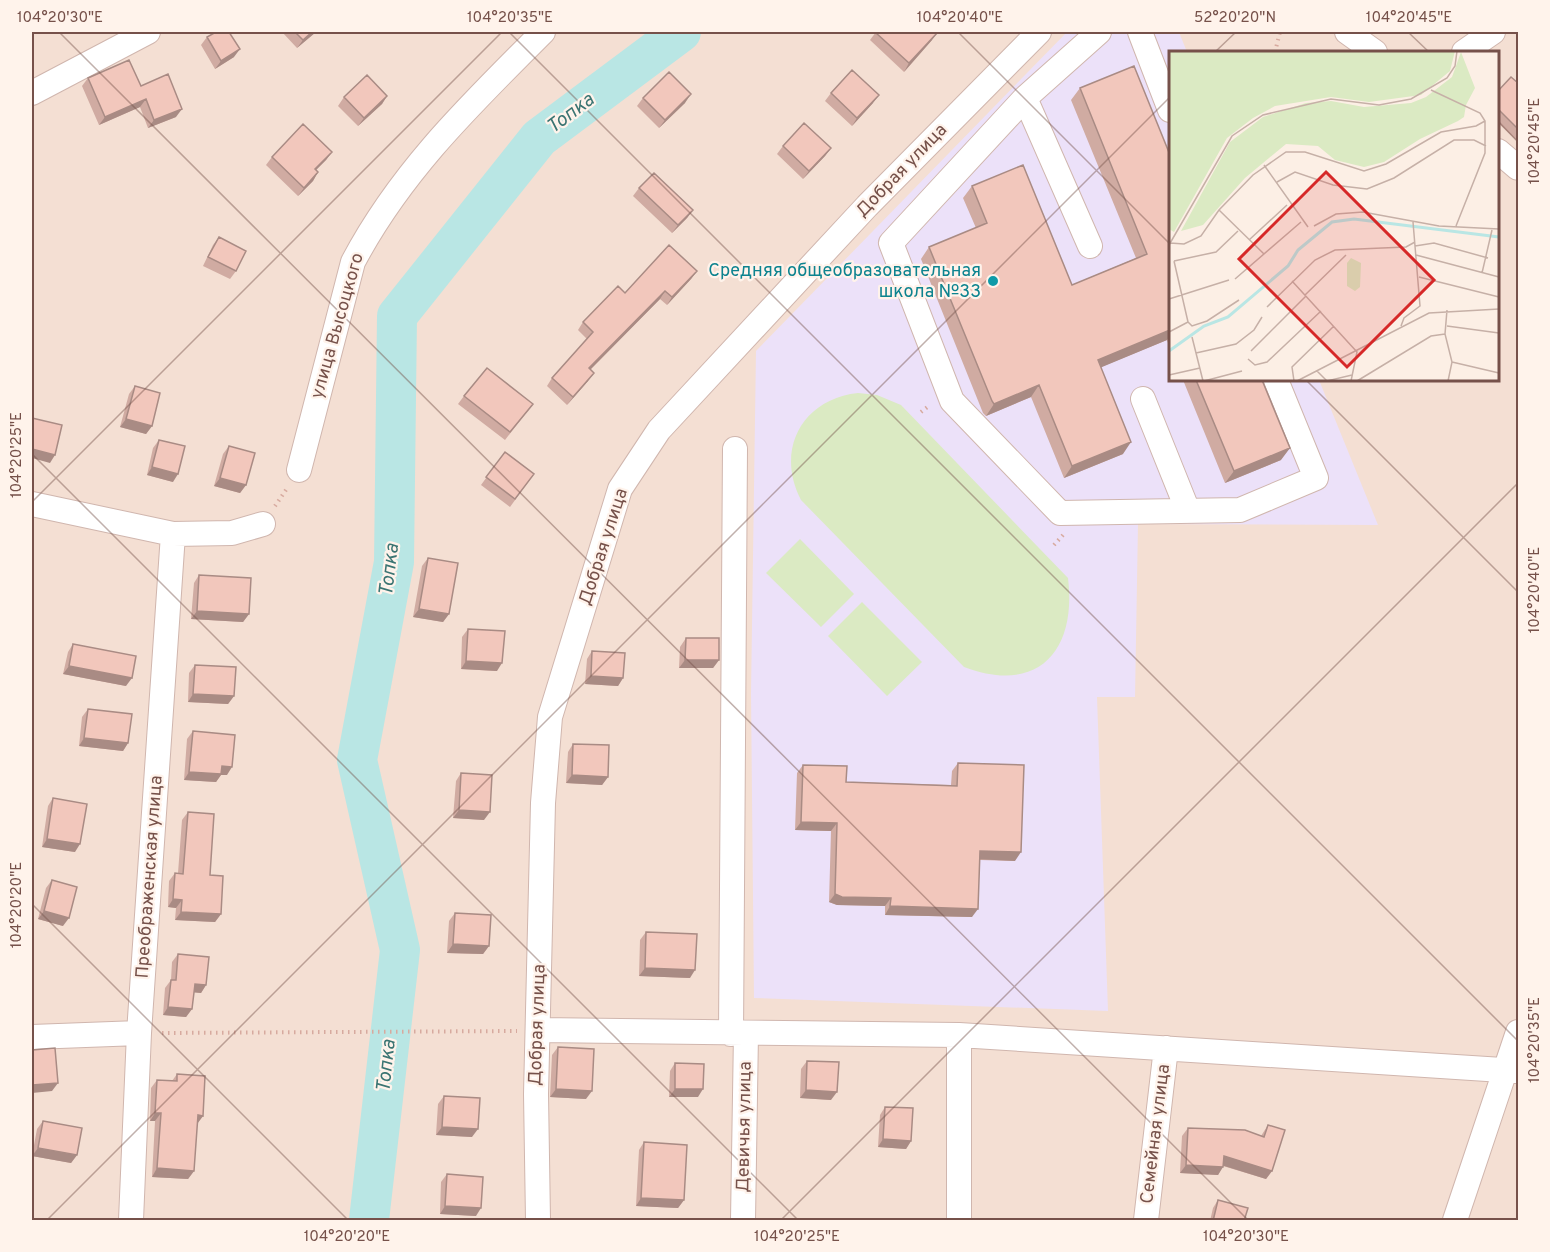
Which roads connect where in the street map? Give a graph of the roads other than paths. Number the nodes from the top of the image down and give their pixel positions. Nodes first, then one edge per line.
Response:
1 (148, 32) edge
2 (543, 32) edge
3 (1039, 32) edge
4 (1099, 32) edge
5 (1140, 32) edge
6 (1347, 32) edge
7 (1493, 32) edge
8 (1374, 51) edge
9 (1465, 51) edge
10 (32, 93) edge
11 (1025, 98) junction
12 (1169, 107) edge
13 (1499, 153) edge
14 (1518, 168) edge
15 (1090, 246) dead end
16 (1276, 381) edge
17 (1143, 399) dead end
18 (735, 450) dead end
19 (299, 470) road end
20 (32, 504) edge
21 (1188, 511) junction
22 (263, 524) road end
23 (173, 534) junction
24 (539, 1030) junction
25 (1518, 1032) edge
26 (139, 1033) junction
27 (739, 1034) junction
28 (959, 1035) junction
29 (32, 1037) edge
30 (1166, 1048) junction
31 (1513, 1070) edge
32 (131, 1221) edge
33 (538, 1221) edge
34 (743, 1221) edge
35 (959, 1221) edge
36 (1146, 1221) edge
37 (1455, 1221) edge

1 - 10 street
2 - 19 street, улица Высоцкого
3 - 24 street, Добрая улица
4 - 11 street
5 - 12 street
6 - 8 street
7 - 9 street
11 - 15 street
11 - 21 street
13 - 14 street
16 - 21 street
17 - 21 street
18 - 27 street, Девичья улица
20 - 23 street
22 - 23 street
23 - 26 street, Преображенская улица
24 - 27 street
24 - 33 street, Добрая улица
25 - 31 street
26 - 29 street
26 - 32 street, Преображенская улица
27 - 28 street
27 - 34 street, Девичья улица
28 - 30 street
28 - 35 street
30 - 31 street
30 - 36 street, Семейная улица
31 - 37 street

